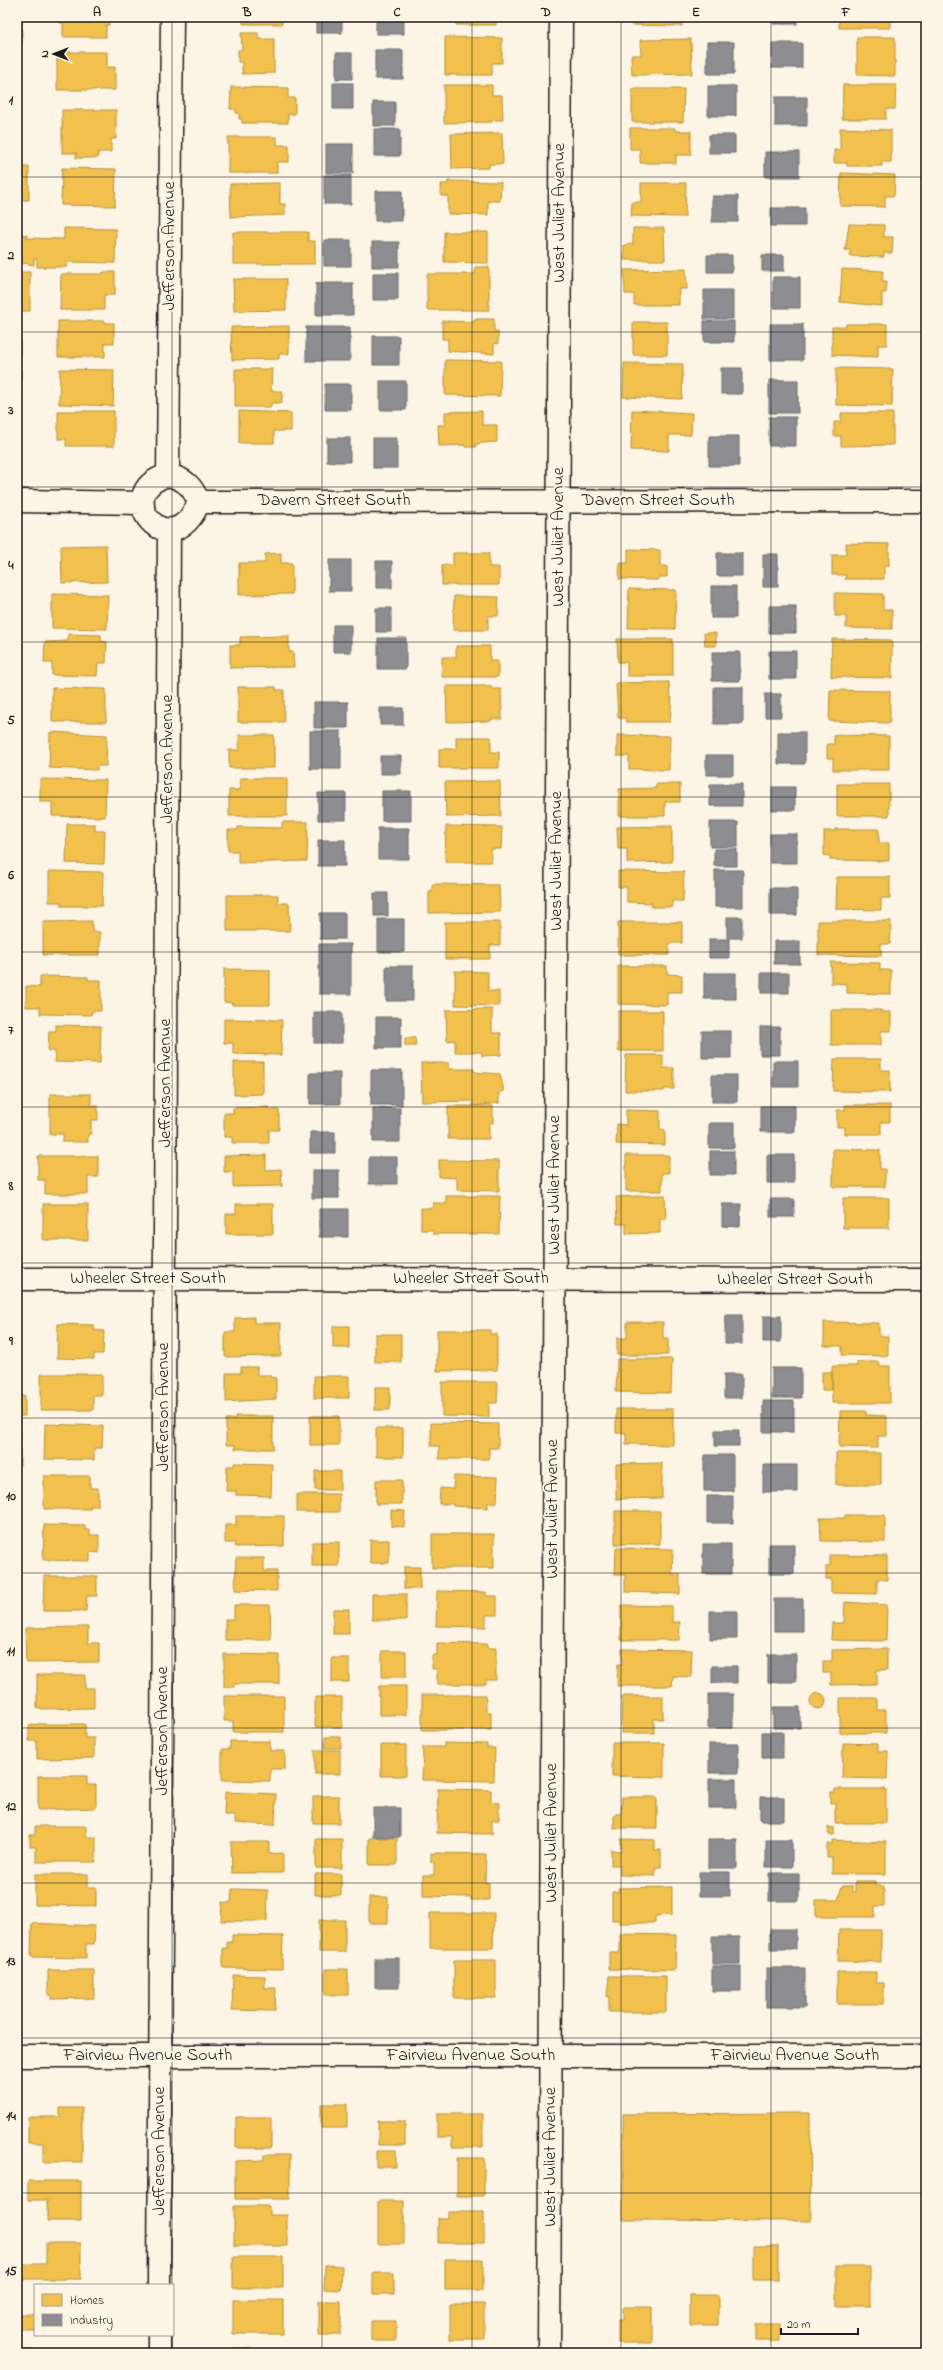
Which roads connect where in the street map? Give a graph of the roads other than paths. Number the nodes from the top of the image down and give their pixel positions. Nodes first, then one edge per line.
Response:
1 (172, 17) edge
2 (561, 17) edge
3 (168, 475) junction
4 (17, 501) edge
5 (560, 501) junction
6 (926, 501) edge
7 (199, 502) junction
8 (142, 503) junction
9 (169, 530) junction
10 (17, 1279) edge
11 (165, 1279) junction
12 (554, 1279) junction
13 (926, 1280) edge
14 (17, 2056) edge
15 (160, 2056) junction
16 (551, 2056) junction
17 (926, 2056) edge
18 (159, 2284) edge
19 (159, 2336) edge
20 (159, 2353) edge
21 (549, 2353) edge

1 - 3 street, Jefferson Avenue
2 - 5 street, West Juliet Avenue
3 - 7 street
3 - 8 street
4 - 8 street
5 - 6 street, Davern Street South
5 - 7 street, Davern Street South
5 - 12 street, West Juliet Avenue
7 - 9 street
8 - 9 street
9 - 11 street, Jefferson Avenue
10 - 11 street, Wheeler Street South
11 - 12 street, Wheeler Street South
11 - 15 street, Jefferson Avenue
12 - 13 street, Wheeler Street South
12 - 16 street, West Juliet Avenue
14 - 15 street, Fairview Avenue South
15 - 16 street, Fairview Avenue South
15 - 18 street, Jefferson Avenue
16 - 17 street, Fairview Avenue South
16 - 21 street, West Juliet Avenue
19 - 20 street

